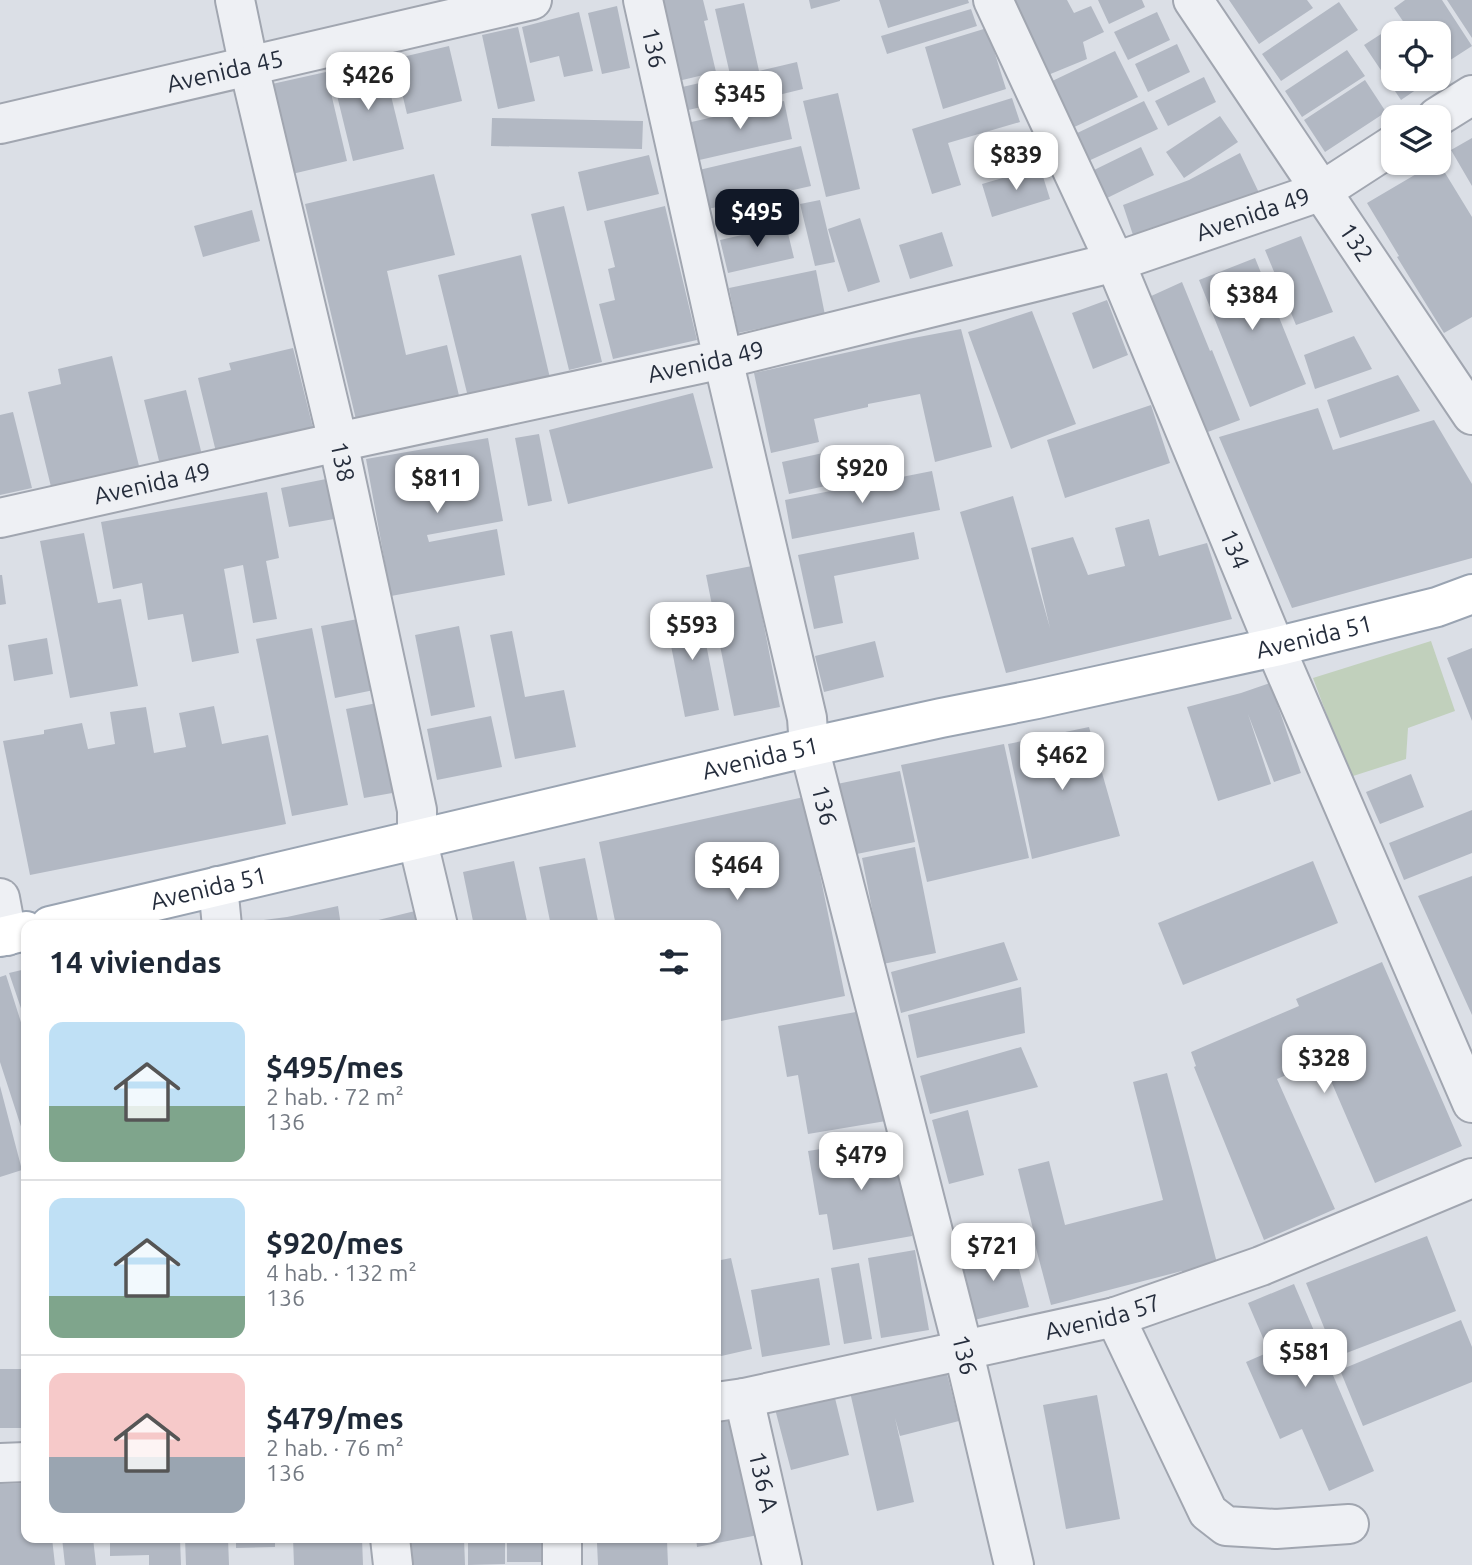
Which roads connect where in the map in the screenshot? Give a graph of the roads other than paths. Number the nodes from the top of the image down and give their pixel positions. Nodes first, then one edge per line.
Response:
1 (235, 0) edge
2 (531, 0) edge
3 (643, 0) edge
4 (993, 0) edge
5 (1193, 0) edge
6 (248, 67) junction
7 (1472, 95) edge
8 (1451, 108) edge
9 (0, 124) edge
10 (1381, 153) edge
11 (1322, 191) junction
12 (1115, 262) junction
13 (723, 359) junction
14 (1472, 415) edge
15 (338, 442) junction
16 (0, 518) edge
17 (1472, 594) edge
18 (1275, 647) junction
19 (809, 747) junction
20 (417, 838) junction
21 (218, 886) junction
22 (0, 898) edge
23 (75, 920) edge
24 (221, 920) edge
25 (437, 920) edge
26 (11, 935) edge
27 (1472, 1102) edge
28 (1472, 1178) edge
29 (1115, 1317) junction
30 (963, 1349) junction
31 (730, 1400) edge
32 (21, 1462) edge
33 (0, 1463) edge
34 (1349, 1524) dead end
35 (391, 1543) edge
36 (562, 1543) edge
37 (393, 1565) edge
38 (562, 1565) edge
39 (782, 1565) edge
40 (1014, 1565) edge

1 - 6 street, 138
2 - 6 street, Avenida 45
3 - 13 street, 136
4 - 12 street, 134
5 - 11 street, 132
6 - 9 street, Avenida 45
6 - 15 street, 138
7 - 8 street
10 - 11 street, Avenida 49
11 - 12 street, Avenida 49
11 - 14 street, 132
12 - 13 street, Avenida 49
12 - 18 street, 134
13 - 15 street, Avenida 49
13 - 19 street, 136
15 - 16 street, Avenida 49
15 - 20 street, 138
17 - 18 main road, Avenida 51
18 - 19 main road, Avenida 51
18 - 27 street, 134
19 - 20 main road, Avenida 51
19 - 30 street, 136
20 - 21 main road, Avenida 51
20 - 25 street, 138
21 - 23 main road, Avenida 51
21 - 24 street
22 - 26 street
28 - 29 street, Avenida 57
29 - 30 street, Avenida 57
29 - 34 street
30 - 31 street, Avenida 57
30 - 40 street, 136
31 - 39 street, 136 A
32 - 33 street
35 - 37 street
36 - 38 street

